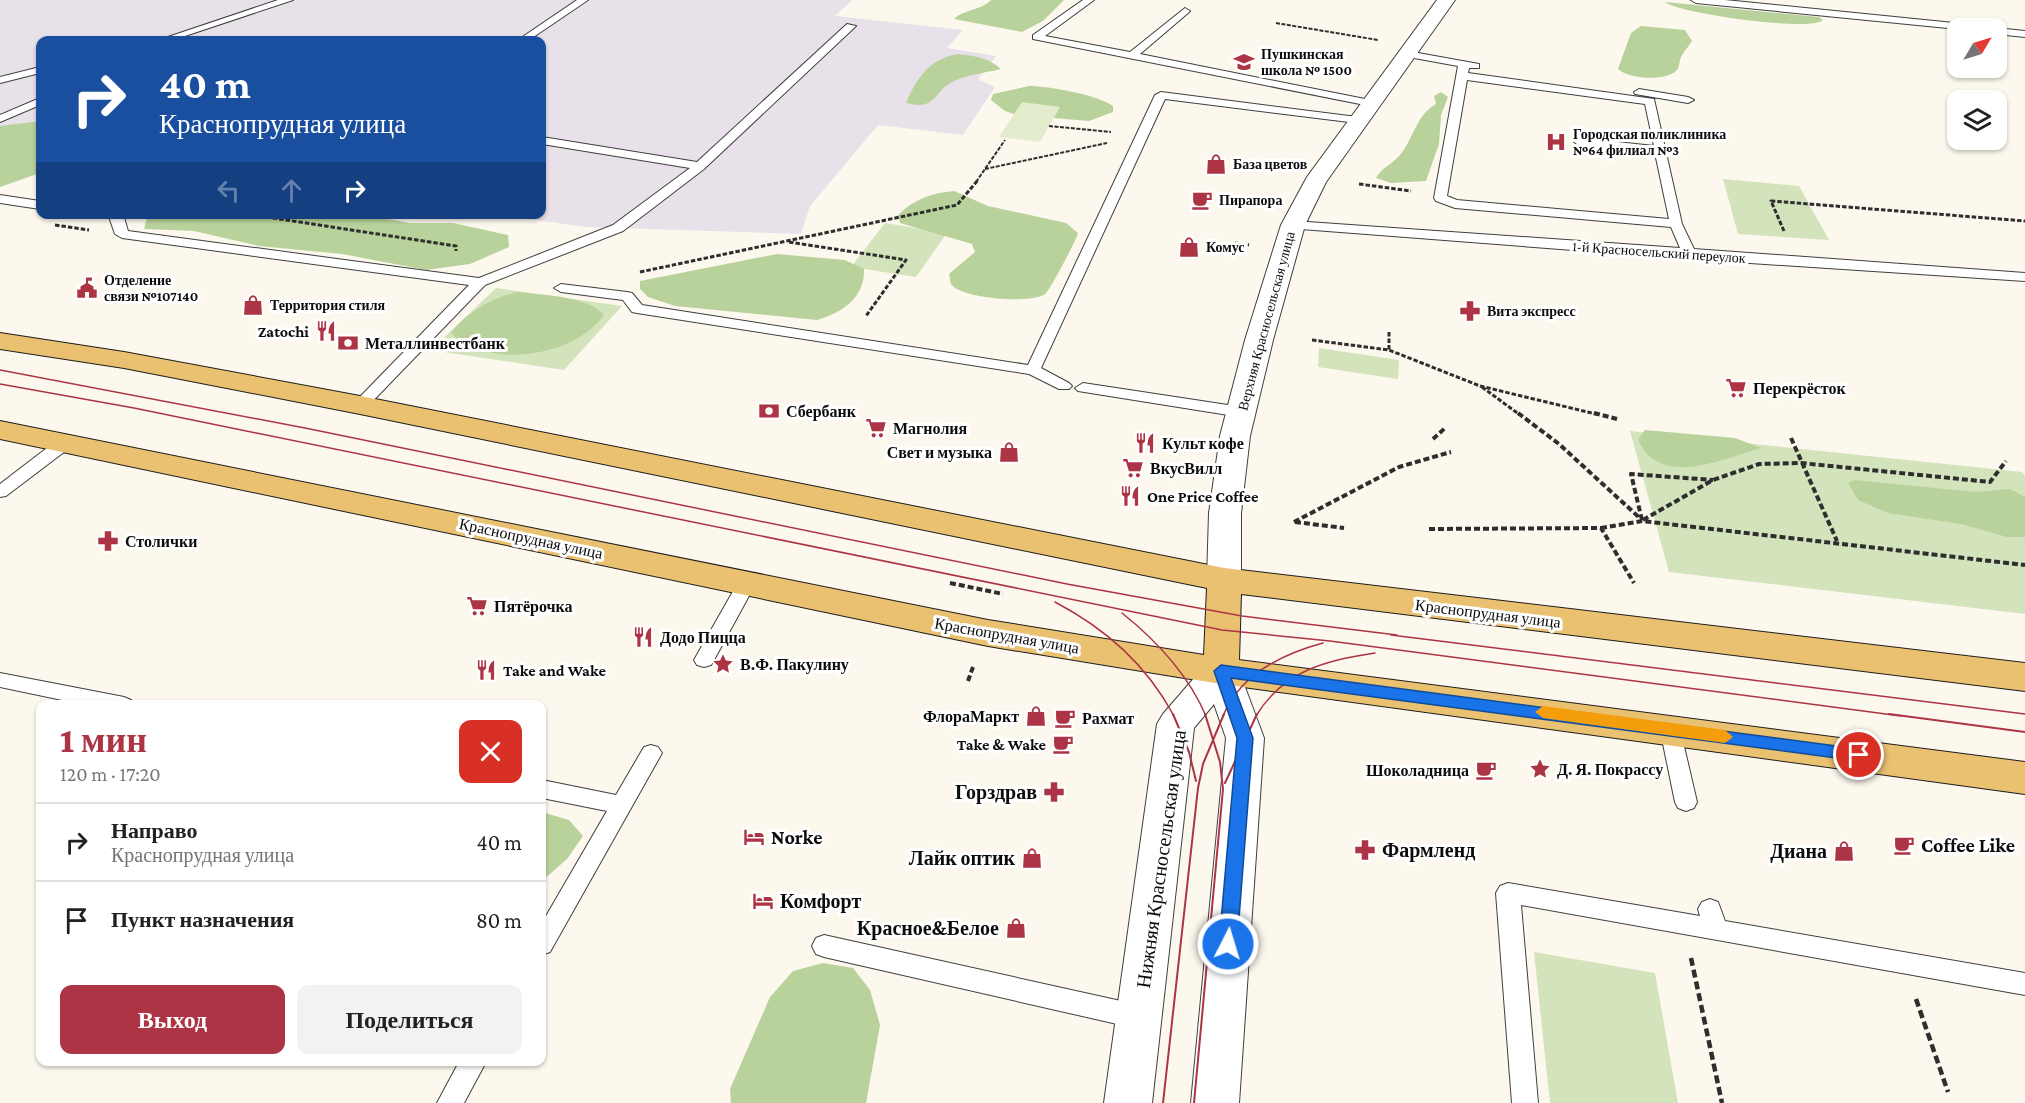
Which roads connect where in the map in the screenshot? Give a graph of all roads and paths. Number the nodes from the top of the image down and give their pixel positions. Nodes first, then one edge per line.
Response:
1 (288, 0) edge
2 (583, 0) edge
3 (1089, 0) edge
4 (1446, 0) edge
5 (1696, 0) edge
6 (1185, 11) dead end
7 (1276, 23) dead end
8 (1947, 25) edge
9 (851, 26) dead end
10 (2007, 32) edge
11 (2025, 34) edge
12 (176, 36) edge
13 (529, 36) edge
14 (1374, 39) dead end
15 (1407, 54) junction
16 (1132, 56) junction
17 (1463, 70) junction
18 (36, 71) edge
19 (0, 80) edge
20 (1688, 100) dead end
21 (36, 103) edge
22 (1363, 111) junction
23 (0, 119) edge
24 (1049, 126) dead end
25 (1142, 136) junction
26 (1005, 140) dead end
27 (546, 141) edge
28 (1580, 142) dead end
29 (1660, 150) junction
30 (700, 166) junction
31 (986, 169) junction
32 (1359, 184) dead end
33 (1405, 190) dead end
34 (0, 199) edge
35 (36, 204) edge
36 (118, 219) edge
37 (280, 219) edge
38 (2025, 220) edge
39 (1676, 224) junction
40 (1293, 225) junction
41 (785, 241) junction
42 (1235, 243) dead end
43 (1255, 245) dead end
44 (1690, 255) junction
45 (1798, 262) junction
46 (640, 272) dead end
47 (2025, 277) edge
48 (453, 278) junction
49 (480, 282) junction
50 (561, 288) dead end
51 (1389, 332) dead end
52 (1312, 340) dead end
53 (0, 341) edge
54 (847, 341) junction
55 (1389, 350) junction
56 (1033, 370) junction
57 (1064, 386) dead end
58 (1480, 386) junction
59 (1083, 388) dead end
60 (360, 405) junction
61 (1241, 412) junction
62 (1617, 419) dead end
63 (1445, 428) dead end
64 (0, 430) edge
65 (1791, 438) dead end
66 (1433, 439) dead end
67 (66, 442) junction
68 (1451, 452) dead end
69 (2006, 461) dead end
70 (1801, 462) junction
71 (1713, 480) junction
72 (0, 492) edge
73 (1642, 521) junction
74 (1344, 528) dead end
75 (1600, 528) junction
76 (1429, 529) dead end
77 (1837, 541) junction
78 (2025, 564) edge
79 (1224, 580) junction
80 (747, 583) junction
81 (950, 583) dead end
82 (1634, 583) dead end
83 (1003, 594) dead end
84 (704, 660) dead end
85 (975, 664) dead end
86 (1221, 671) junction
87 (2025, 677) edge
88 (0, 680) edge
89 (968, 681) dead end
90 (99, 700) edge
91 (1670, 729) junction
92 (651, 753) dead end
93 (2025, 778) edge
94 (546, 790) edge
95 (1686, 802) dead end
96 (622, 805) junction
97 (1684, 924) junction
98 (546, 937) edge
99 (825, 946) dead end
100 (1904, 964) junction
101 (2025, 984) edge
102 (1139, 1017) junction
103 (471, 1066) edge
104 (1948, 1092) dead end
105 (450, 1103) edge
106 (1128, 1103) edge
107 (1215, 1103) edge
108 (1525, 1103) edge
109 (1722, 1103) edge

1 - 12 lane
2 - 13 lane
3 - 16 lane
4 - 15 street, Верхняя Красносельская улица
5 - 8 lane
6 - 16 lane
7 - 14 path
9 - 30 lane
10 - 11 lane
15 - 17 lane
15 - 22 street, Верхняя Красносельская улица
16 - 22 lane
17 - 20 lane
17 - 29 lane
17 - 39 lane
18 - 19 lane
21 - 23 lane
22 - 25 lane
22 - 40 street, Верхняя Красносельская улица
24 - 25 path
25 - 31 path
25 - 56 lane
26 - 31 path
27 - 30 lane
28 - 29 lane
29 - 39 lane
30 - 49 lane
31 - 41 path
32 - 33 path
34 - 35 lane
36 - 48 lane
37 - 48 path
38 - 45 path
39 - 44 lane
40 - 44 lane, 1-й Красносельский переулок
40 - 61 street, Верхняя Красносельская улица
41 - 46 path
41 - 54 path
42 - 43 path
44 - 45 lane, 1-й Красносельский переулок
45 - 47 lane, 1-й Красносельский переулок
48 - 49 lane
49 - 60 lane
50 - 54 lane
51 - 55 path
52 - 55 path
53 - 60 main road, Краснопрудная улица
54 - 56 lane
55 - 58 path
56 - 57 lane
58 - 62 path
58 - 73 path
59 - 61 lane
60 - 79 main road, Краснопрудная улица
61 - 79 street, Верхняя Красносельская улица
63 - 66 path
64 - 67 main road, Краснопрудная улица
65 - 70 path
67 - 72 lane
67 - 80 main road, Краснопрудная улица
68 - 74 path
69 - 70 path
70 - 71 path
70 - 77 path
71 - 73 path
71 - 73 path
73 - 75 path
73 - 77 path
75 - 76 path
75 - 82 path
77 - 78 path
79 - 86 main road
79 - 87 main road, Краснопрудная улица
80 - 84 lane
80 - 86 main road, Краснопрудная улица
81 - 83 path
85 - 89 path
86 - 91 main road, Краснопрудная улица
86 - 102 street, Нижняя Красносельская улица
86 - 107 street
88 - 90 lane
91 - 93 main road, Краснопрудная улица
91 - 95 lane
92 - 96 lane
94 - 96 lane
96 - 98 lane
97 - 100 lane
97 - 108 lane
97 - 109 path
99 - 102 lane
100 - 101 lane
100 - 104 path
102 - 106 street, Нижняя Красносельская улица
103 - 105 lane

